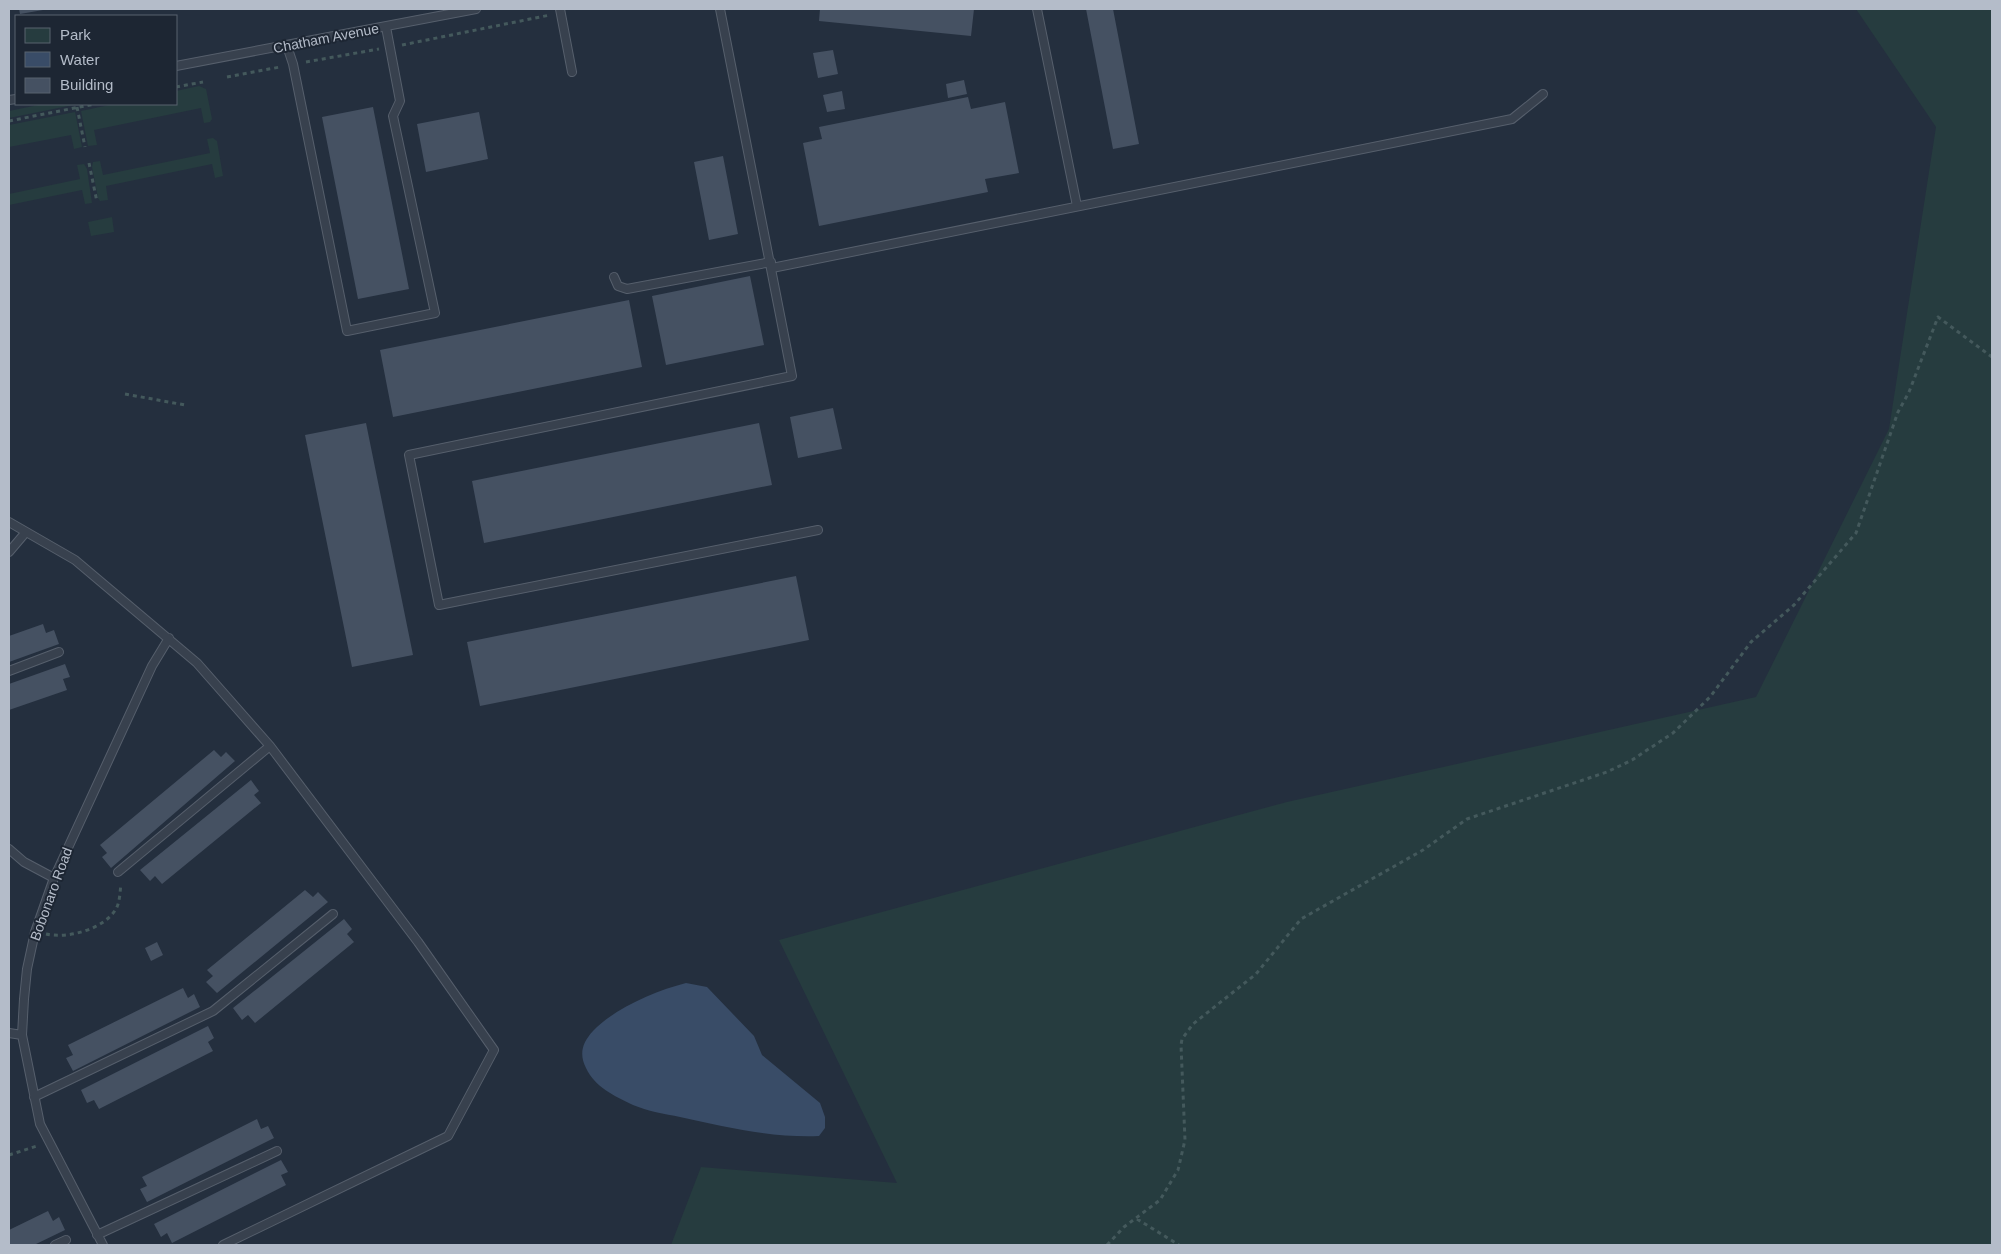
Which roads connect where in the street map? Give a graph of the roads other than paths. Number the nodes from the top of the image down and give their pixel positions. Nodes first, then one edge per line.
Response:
1 (476, 9) edge
2 (560, 9) edge
3 (720, 9) edge
4 (1037, 9) edge
5 (386, 27) junction
6 (287, 46) junction
7 (178, 66) edge
8 (572, 72) dead end
9 (1543, 94) dead end
10 (1077, 206) junction
11 (771, 265) junction
12 (614, 277) dead end
13 (9, 522) edge
14 (818, 530) dead end
15 (26, 532) junction
16 (9, 552) edge
17 (170, 638) junction
18 (59, 652) dead end
19 (9, 671) edge
20 (270, 746) junction
21 (9, 848) edge
22 (118, 872) dead end
23 (54, 878) junction
24 (333, 914) dead end
25 (9, 1033) edge
26 (22, 1034) junction
27 (34, 1098) junction
28 (277, 1151) dead end
29 (97, 1235) junction
30 (66, 1240) dead end
31 (55, 1245) edge
32 (103, 1245) edge
33 (222, 1245) edge

1 - 5 lane, Chatham Avenue
2 - 8 lane
3 - 11 lane
4 - 10 lane
5 - 6 lane, Chatham Avenue
5 - 6 lane
6 - 7 lane, Chatham Avenue
9 - 10 lane
10 - 11 lane
11 - 12 lane
11 - 14 lane
13 - 15 lane
15 - 16 lane
15 - 17 lane
17 - 20 lane
17 - 23 lane, Bobonaro Road
18 - 19 lane
20 - 22 lane
20 - 33 lane
21 - 23 lane
23 - 26 lane, Bobonaro Road
24 - 27 lane
25 - 26 lane
26 - 27 lane, Bobonaro Road
27 - 29 lane, Bobonaro Road
28 - 29 lane
29 - 32 lane, Bobonaro Road
30 - 31 lane

